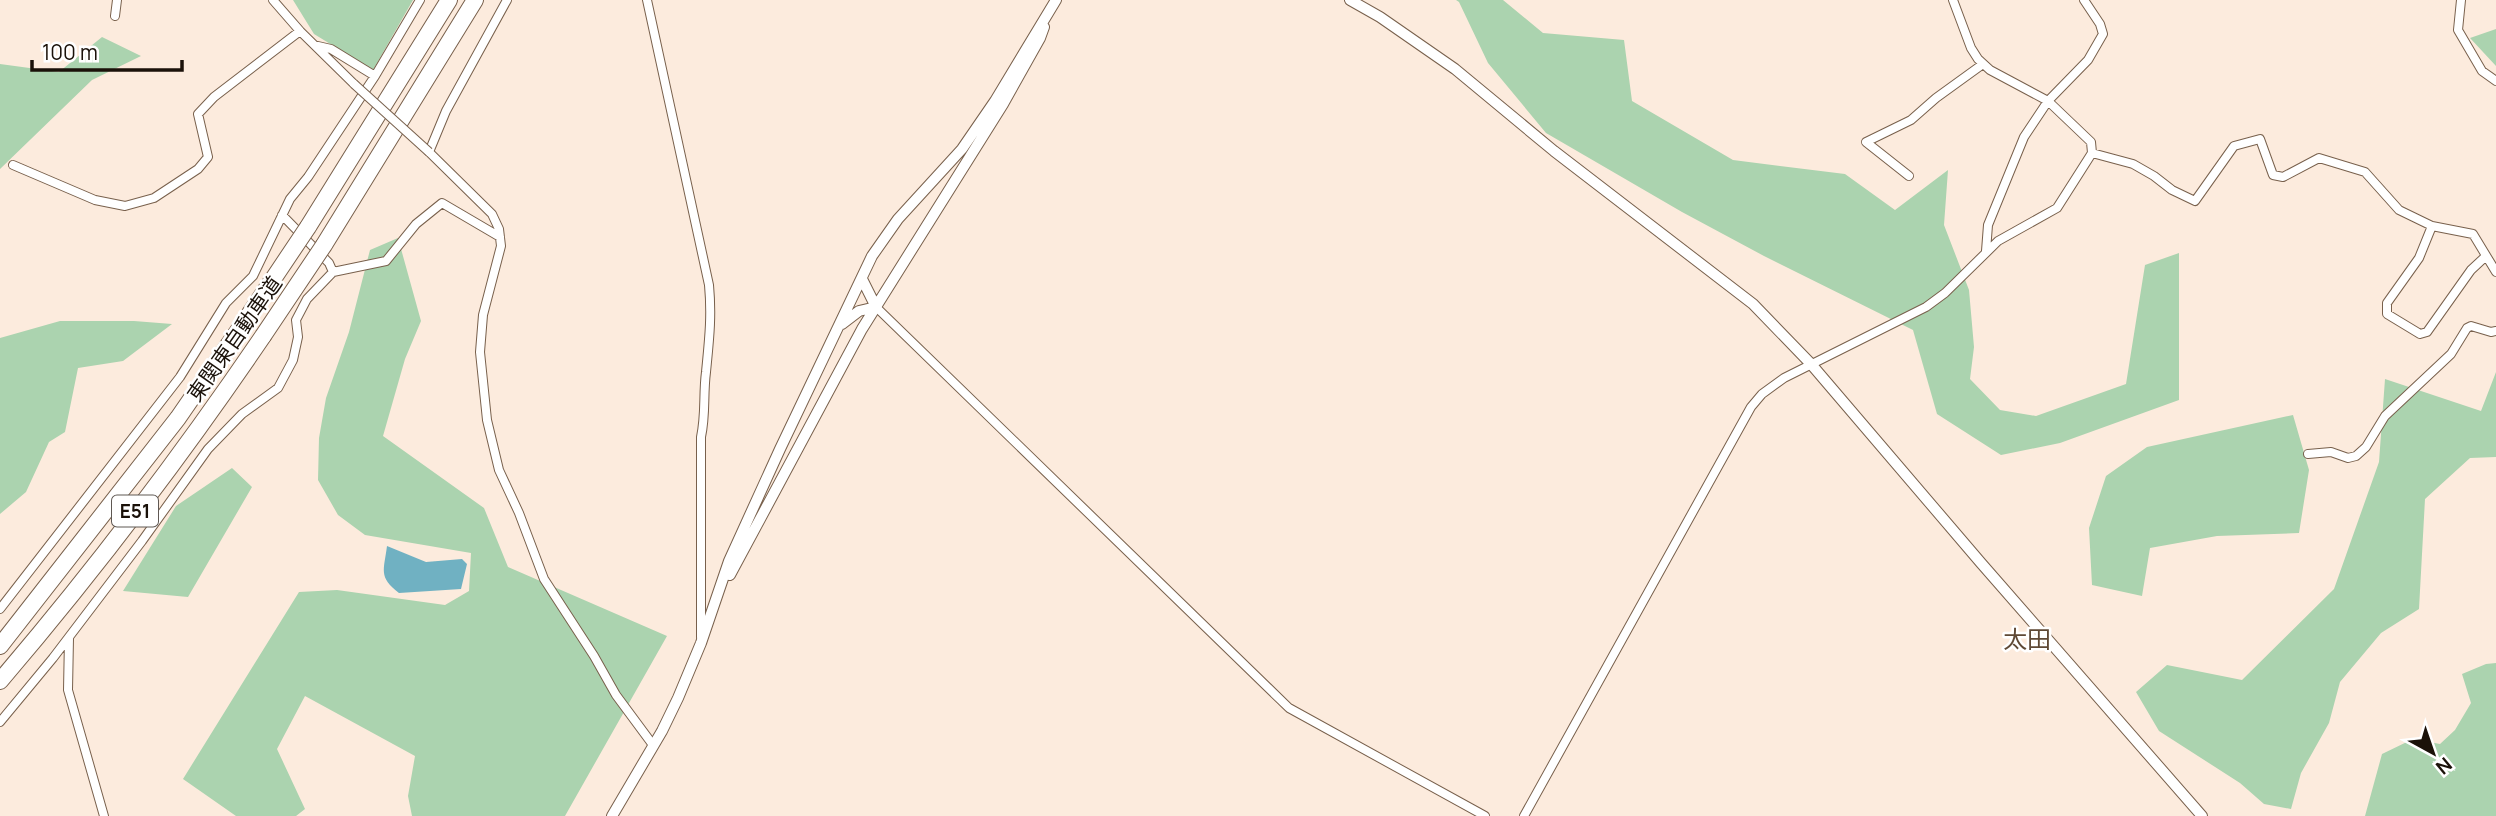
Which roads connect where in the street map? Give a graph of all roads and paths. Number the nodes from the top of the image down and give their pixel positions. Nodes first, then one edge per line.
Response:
1 (117, 0) edge
2 (273, 0) edge
3 (420, 0) edge
4 (449, 0) edge
5 (475, 0) edge
6 (508, 0) edge
7 (647, 0) edge
8 (1056, 0) edge
9 (1350, 0) edge
10 (1953, 0) edge
11 (2084, 0) edge
12 (2461, 0) edge
13 (1048, 15) junction
14 (115, 16) dead end
15 (300, 31) junction
16 (315, 45) junction
17 (1983, 64) junction
18 (375, 76) junction
19 (2496, 81) edge
20 (2048, 101) junction
21 (429, 152) junction
22 (2092, 153) junction
23 (13, 165) dead end
24 (1909, 176) dead end
25 (282, 215) junction
26 (2432, 226) junction
27 (500, 237) junction
28 (1986, 251) junction
29 (2486, 256) junction
30 (332, 272) junction
31 (2496, 272) edge
32 (862, 279) junction
33 (876, 307) junction
34 (839, 327) junction
35 (2496, 331) edge
36 (1811, 364) junction
37 (2308, 454) dead end
38 (713, 606) junction
39 (0, 609) edge
40 (69, 638) junction
41 (701, 643) junction
42 (0, 646) edge
43 (0, 681) edge
44 (0, 722) edge
45 (653, 745) junction
46 (104, 816) edge
47 (612, 816) edge
48 (1485, 816) edge
49 (1524, 816) edge
50 (2202, 816) edge

1 - 14 street
2 - 15 street
3 - 18 street
4 - 42 highway, 東関東自動車道 / E51, bridge
5 - 43 highway, 東関東自動車道 / E51, bridge
6 - 21 street
7 - 41 street
8 - 13 street
9 - 36 street
10 - 17 street
11 - 20 street
12 - 19 street
13 - 32 street
13 - 33 street
15 - 16 street
15 - 23 street
16 - 18 street
16 - 21 street, bridge
17 - 20 street
17 - 24 street
18 - 25 street
20 - 22 street
20 - 28 street
21 - 27 street
22 - 26 street
22 - 28 street
25 - 30 street
25 - 39 street
26 - 29 street
26 - 29 street
27 - 30 street
27 - 45 street
28 - 36 street
29 - 31 street
30 - 40 street
32 - 33 street
32 - 34 street
33 - 34 street
33 - 38 street
33 - 48 street
34 - 38 street
35 - 37 street
36 - 49 street
36 - 50 street
38 - 41 street
40 - 44 street
40 - 46 street
41 - 45 street
45 - 47 street

